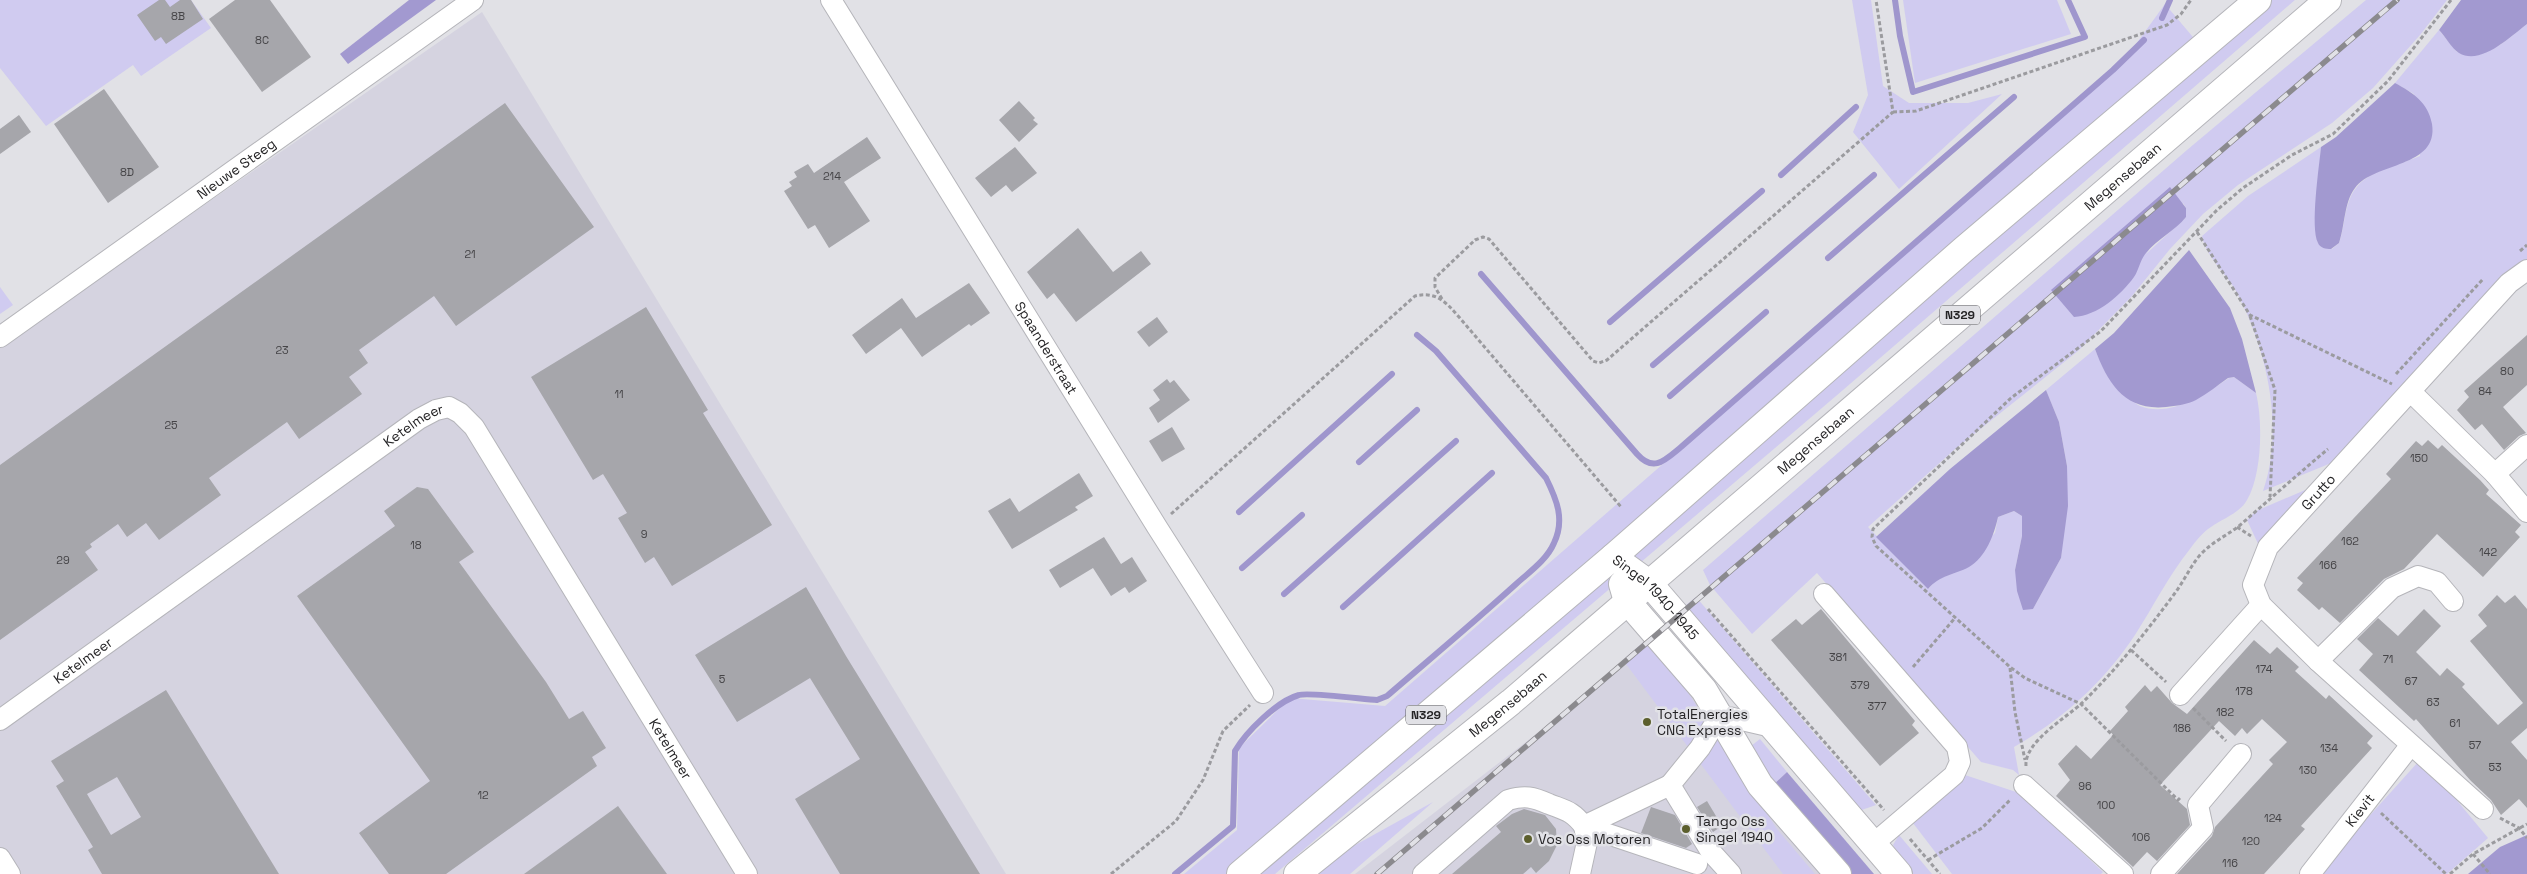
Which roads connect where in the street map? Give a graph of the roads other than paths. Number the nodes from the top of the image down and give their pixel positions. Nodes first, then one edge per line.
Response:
1 (473, 0) edge
2 (831, 0) edge
3 (2258, 0) edge
4 (2328, 0) edge
5 (2520, 263) edge
6 (0, 337) edge
7 (2411, 392) junction
8 (2527, 445) edge
9 (2495, 474) junction
10 (2527, 512) edge
11 (1613, 558) junction
12 (1649, 583) junction
13 (1824, 594) dead end
14 (1628, 601) junction
15 (2453, 601) dead end
16 (2261, 605) junction
17 (2318, 661) junction
18 (1263, 693) road end
19 (2180, 695) dead end
20 (1720, 715) junction
21 (0, 720) edge
22 (1772, 727) junction
23 (2410, 746) junction
24 (2241, 754) dead end
25 (1670, 785) junction
26 (2024, 785) dead end
27 (2483, 809) road end
28 (1584, 826) junction
29 (1873, 844) junction
30 (1698, 863) edge
31 (748, 874) edge
32 (1240, 874) edge
33 (1297, 874) edge
34 (1423, 874) edge
35 (1580, 874) edge
36 (1731, 874) edge
37 (1838, 874) edge
38 (1899, 874) edge
39 (2123, 874) edge
40 (2161, 874) edge
41 (2310, 874) edge

1 - 6 street, Nieuwe Steeg
2 - 18 street, Spaanderstraat
3 - 11 main road, N329
4 - 12 main road, Megensebaan / N329
5 - 7 street, Grutto
7 - 9 street
7 - 16 street, Grutto
8 - 9 street
9 - 10 street
11 - 12 main road, Singel 1940-1945
11 - 14 main road, Singel 1940-1945
11 - 32 main road, N329
12 - 14 main road, Megensebaan / N329
12 - 22 main road, Singel 1940-1945
13 - 29 street
14 - 20 main road, Singel 1940-1945
14 - 33 main road, Megensebaan / N329
15 - 17 street
16 - 17 street, Grutto
16 - 19 street
17 - 23 street
20 - 22 street
20 - 25 street
20 - 37 main road, Singel 1940-1945
21 - 31 street, Ketelmeer
22 - 29 main road, Singel 1940-1945
23 - 27 street
23 - 41 street, Kievit
24 - 40 street
25 - 28 street
25 - 30 street
26 - 39 street
28 - 30 street
28 - 34 street
28 - 35 street
29 - 38 main road, Singel 1940-1945
30 - 36 street

